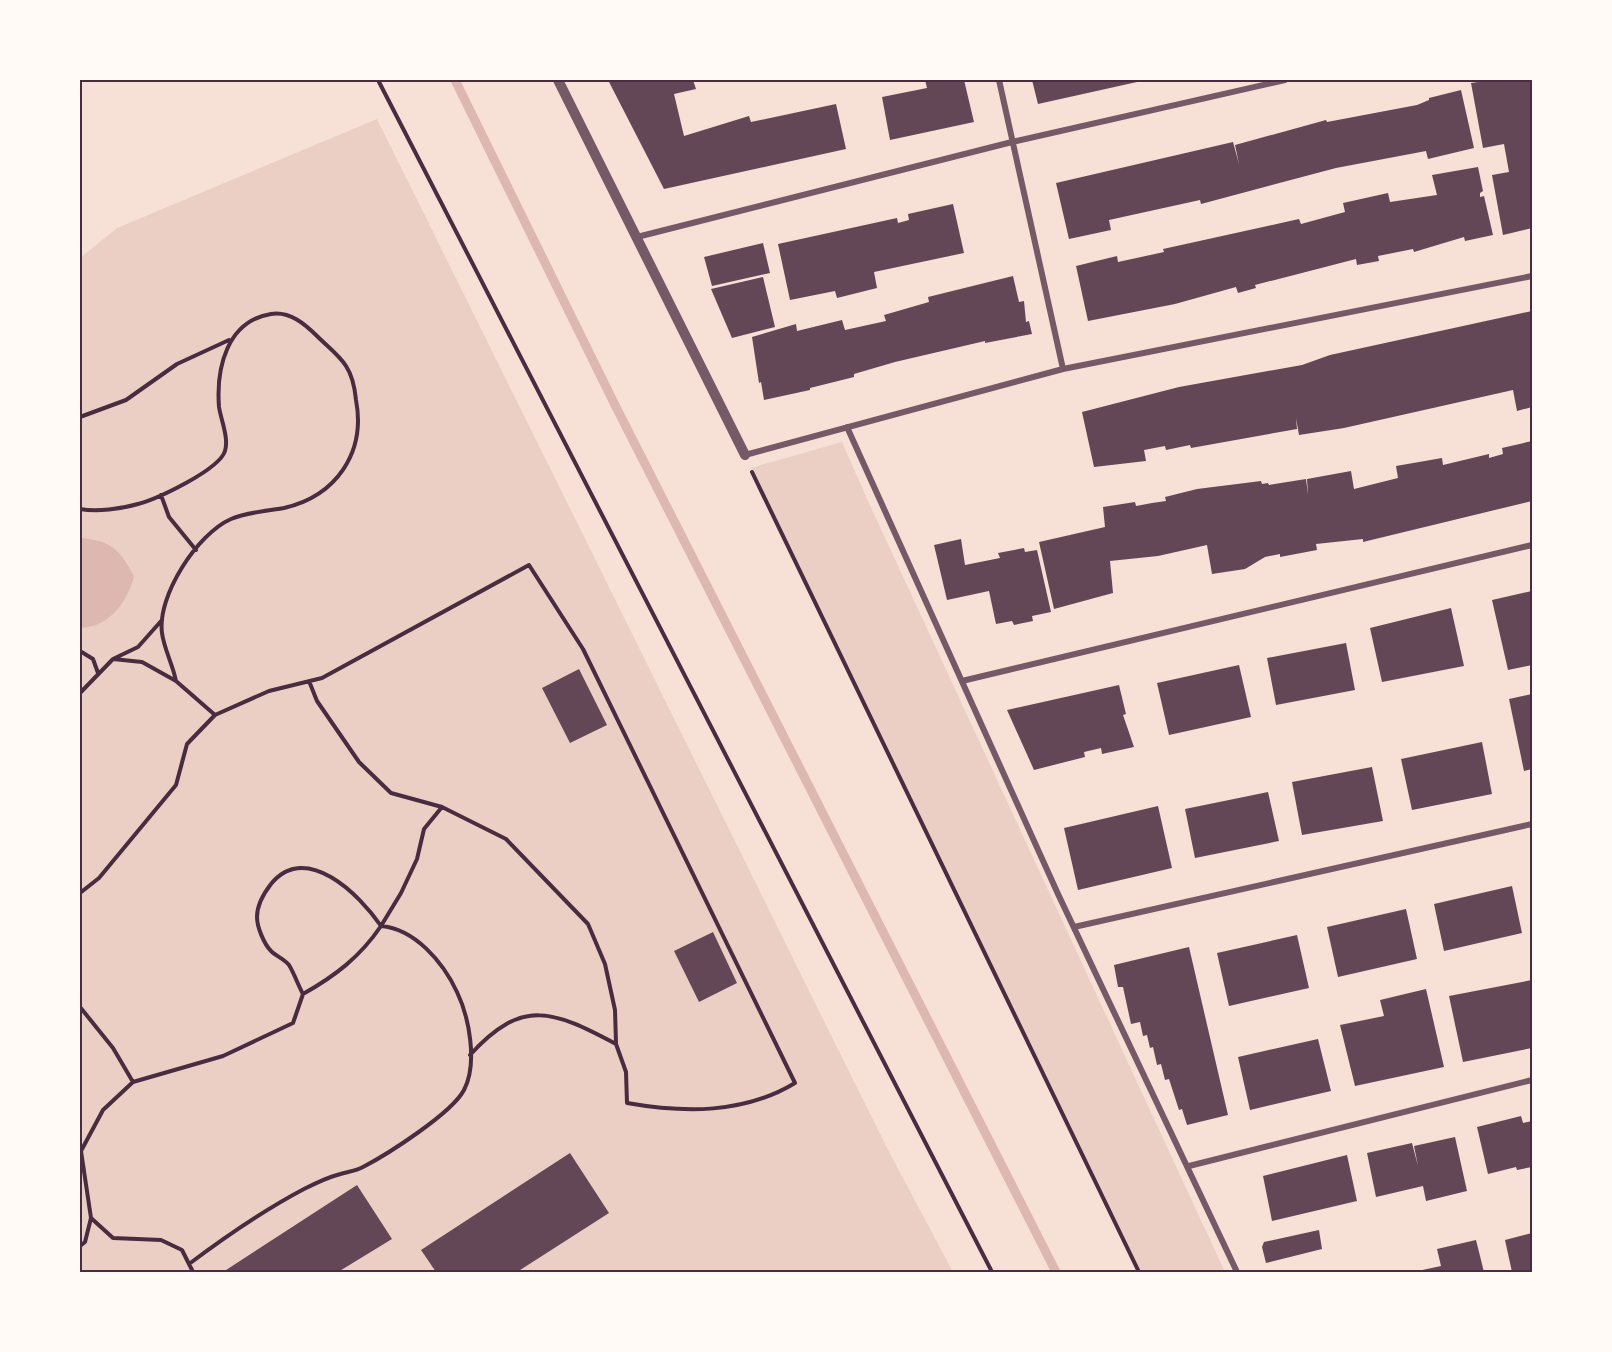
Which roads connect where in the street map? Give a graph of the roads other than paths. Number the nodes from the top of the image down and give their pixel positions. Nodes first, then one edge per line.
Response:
1 (558, 80) edge
2 (999, 80) edge
3 (1285, 80) edge
4 (1012, 142) junction
5 (637, 237) junction
6 (1533, 276) edge
7 (1063, 369) junction
8 (848, 428) junction
9 (745, 455) joint
10 (1533, 545) edge
11 (962, 681) junction
12 (1533, 824) edge
13 (1074, 927) junction
14 (1533, 1080) edge
15 (1189, 1166) junction
16 (1237, 1272) edge

1 - 5 street
2 - 4 street
3 - 4 street
4 - 5 street
4 - 7 street
5 - 9 street
6 - 7 street
7 - 8 street
8 - 9 street
8 - 11 street
10 - 11 street
11 - 13 street
12 - 13 street
13 - 15 street
14 - 15 street
15 - 16 street

